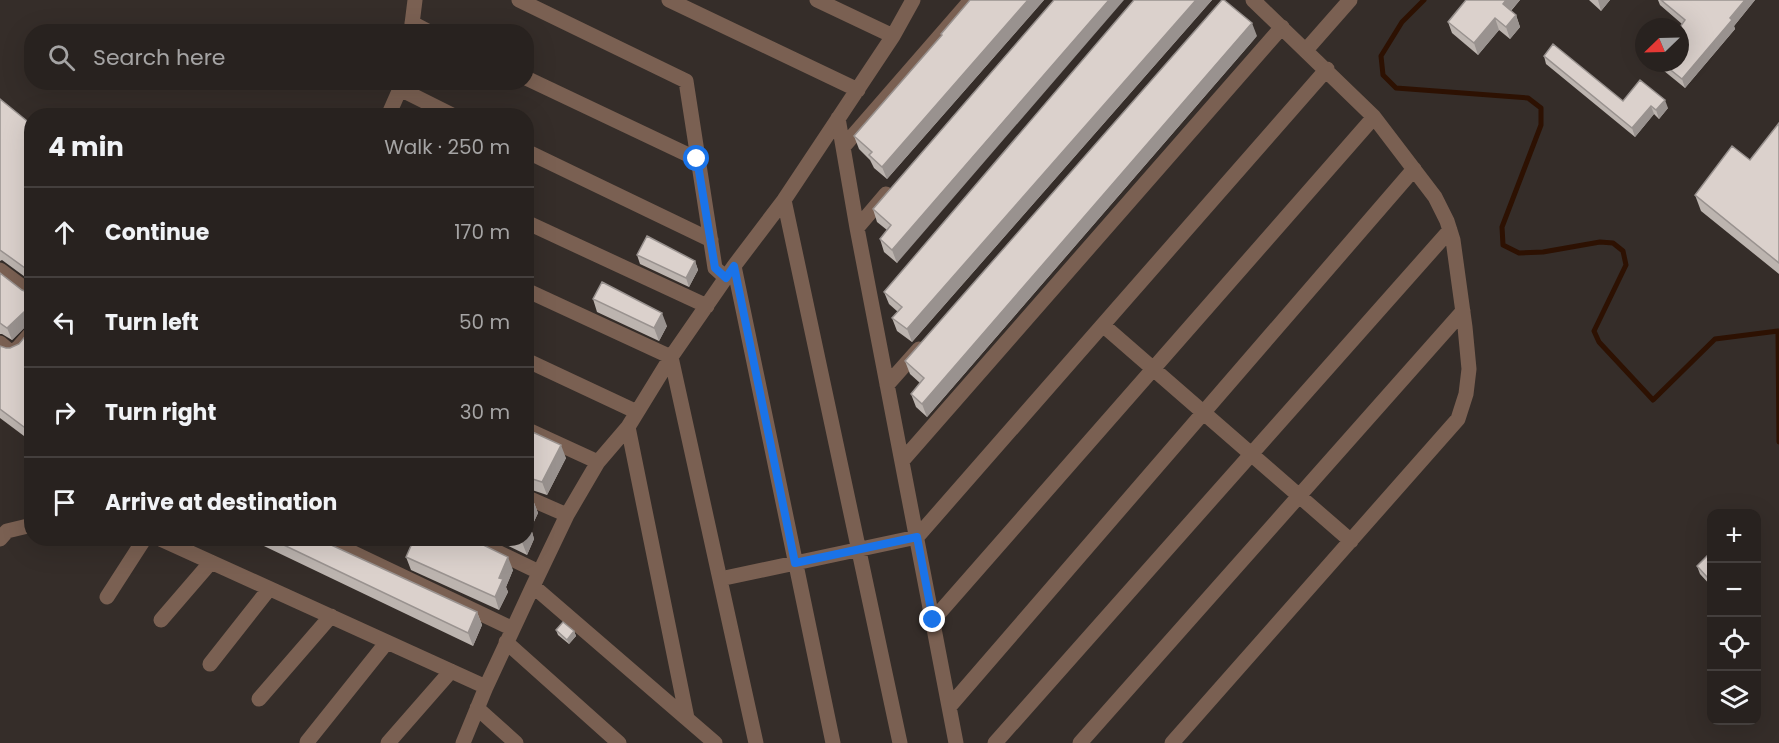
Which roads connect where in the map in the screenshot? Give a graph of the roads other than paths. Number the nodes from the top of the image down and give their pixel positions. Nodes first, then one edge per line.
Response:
1 (415, 0) edge
2 (519, 0) edge
3 (669, 0) edge
4 (817, 0) edge
5 (913, 0) edge
6 (971, 0) edge
7 (1350, 0) edge
8 (1259, 2) edge
9 (411, 24) edge
10 (1282, 27) junction
11 (893, 36) junction
12 (1305, 50) junction
13 (1327, 69) junction
14 (534, 82) edge
15 (400, 90) edge
16 (409, 90) edge
17 (858, 90) junction
18 (392, 108) edge
19 (440, 108) edge
20 (1374, 117) junction
21 (838, 118) junction
22 (844, 146) junction
23 (534, 155) edge
24 (697, 159) junction
25 (1414, 169) junction
26 (895, 184) edge
27 (784, 200) junction
28 (534, 226) edge
29 (857, 228) junction
30 (1450, 231) junction
31 (711, 240) junction
32 (0, 270) edge
33 (730, 272) junction
34 (24, 288) edge
35 (888, 289) edge
36 (534, 294) edge
37 (707, 306) junction
38 (872, 307) junction
39 (1463, 311) junction
40 (1104, 326) junction
41 (926, 340) edge
42 (24, 341) edge
43 (0, 343) edge
44 (671, 357) junction
45 (534, 364) edge
46 (1153, 369) junction
47 (887, 385) junction
48 (637, 412) junction
49 (1203, 412) junction
50 (627, 427) junction
51 (534, 433) edge
52 (1251, 454) junction
53 (902, 461) junction
54 (598, 462) junction
55 (1299, 496) junction
56 (534, 501) edge
57 (567, 515) junction
58 (24, 527) edge
59 (917, 537) junction
60 (0, 539) edge
61 (1351, 541) junction
62 (140, 546) edge
63 (176, 546) edge
64 (337, 546) edge
65 (481, 546) edge
66 (858, 549) junction
67 (211, 562) junction
68 (795, 563) junction
69 (536, 579) junction
70 (720, 579) junction
71 (269, 589) junction
72 (107, 597) dead end
73 (331, 616) junction
74 (161, 620) dead end
75 (933, 620) junction
76 (510, 636) junction
77 (387, 642) junction
78 (210, 664) dead end
79 (451, 671) junction
80 (486, 687) junction
81 (259, 699) dead end
82 (949, 707) junction
83 (477, 708) junction
84 (687, 718) junction
85 (307, 742) edge
86 (388, 743) edge
87 (463, 743) edge
88 (516, 743) edge
89 (619, 743) edge
90 (715, 743) edge
91 (756, 743) edge
92 (833, 743) edge
93 (900, 743) edge
94 (956, 743) edge
95 (995, 743) edge
96 (1080, 743) edge
97 (1172, 743) edge

1 - 9 street
2 - 24 street
3 - 17 street
4 - 11 street
5 - 11 street
6 - 22 street
7 - 12 street
8 - 10 street
10 - 12 street
10 - 53 street
11 - 17 street
12 - 13 street
13 - 20 street
13 - 40 street
14 - 24 street
15 - 18 street
16 - 19 street
17 - 21 street
20 - 25 street
20 - 46 street
21 - 22 street
21 - 27 street
22 - 29 street
23 - 31 street
24 - 31 street
25 - 30 street
25 - 49 street
26 - 29 street
27 - 33 street
27 - 66 street
28 - 37 street
29 - 38 street
30 - 39 street
30 - 52 street
31 - 33 street
32 - 34 street
33 - 37 street
33 - 68 street
35 - 38 street
36 - 44 street
37 - 44 street
38 - 47 street
39 - 55 street
39 - 61 street
40 - 46 street
40 - 59 street
41 - 47 street
42 - 43 street
44 - 48 street
44 - 70 street
45 - 48 street
46 - 49 street
46 - 75 street
47 - 53 street
48 - 50 street
49 - 52 street
49 - 82 street
50 - 54 street
50 - 84 street
51 - 54 street
52 - 55 street
52 - 95 street
53 - 59 street
54 - 57 street
55 - 61 street
55 - 96 street
56 - 57 street
57 - 69 street
58 - 60 street
59 - 66 street
59 - 75 street
61 - 97 street
62 - 72 street
63 - 67 street
64 - 76 street
65 - 69 street
66 - 68 street
66 - 93 street
67 - 71 street
67 - 74 street
68 - 70 street
68 - 92 street
69 - 76 street
69 - 84 street
70 - 91 street
71 - 73 street
71 - 78 street
73 - 77 street
73 - 81 street
75 - 82 street
76 - 80 street
76 - 89 street
77 - 79 street
77 - 85 street
79 - 80 street
79 - 86 street
80 - 83 street
82 - 94 street
83 - 87 street
83 - 88 street
84 - 90 street

